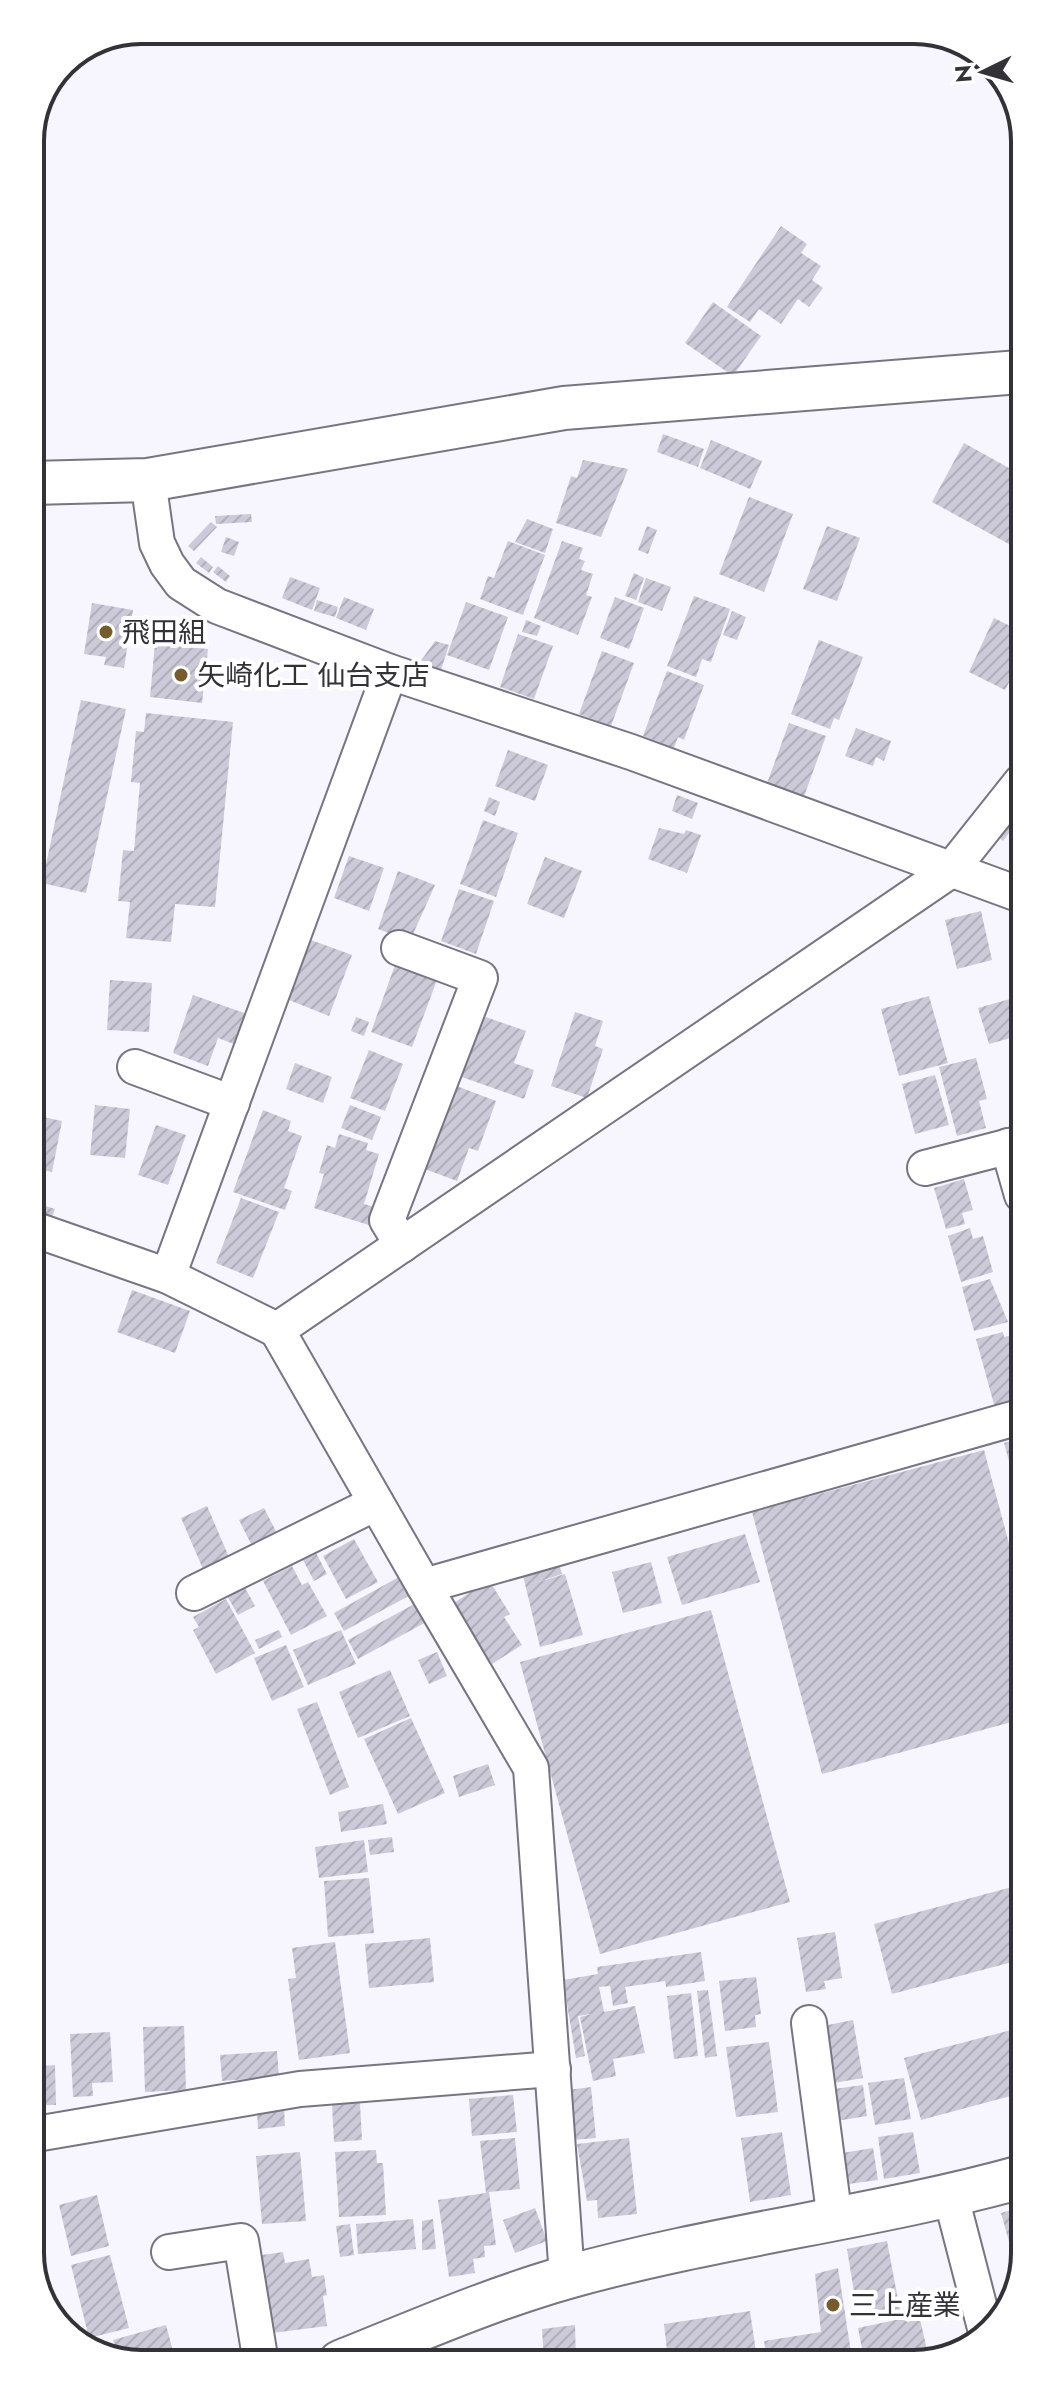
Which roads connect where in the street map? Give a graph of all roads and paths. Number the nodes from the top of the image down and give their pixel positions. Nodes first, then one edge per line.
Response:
1 (1011, 373) edge
2 (148, 480) junction
3 (44, 483) edge
4 (390, 672) junction
5 (1011, 795) edge
6 (951, 870) junction
7 (1011, 891) edge
8 (399, 948) dead end
9 (135, 1067) dead end
10 (232, 1103) junction
11 (1011, 1146) edge
12 (925, 1168) dead end
13 (44, 1233) edge
14 (402, 1245) junction
15 (168, 1276) junction
16 (277, 1330) junction
17 (1011, 1419) edge
18 (376, 1503) junction
19 (424, 1586) junction
20 (194, 1593) dead end
21 (809, 2023) dead end
22 (553, 2069) junction
23 (44, 2133) edge
24 (1011, 2180) edge
25 (951, 2197) junction
26 (835, 2220) junction
27 (169, 2252) dead end
28 (567, 2277) junction
29 (983, 2322) edge
30 (259, 2350) edge
31 (370, 2350) edge

1 - 2 street
2 - 3 street
2 - 4 street
4 - 6 street
4 - 10 street
5 - 6 street
6 - 7 street
6 - 14 street
8 - 14 street
9 - 10 street
10 - 15 street
11 - 12 street
13 - 15 street
14 - 16 street
15 - 16 street
16 - 18 street
17 - 19 street
18 - 19 street
18 - 20 street
19 - 22 street
21 - 26 street
22 - 23 street
22 - 28 street
24 - 25 street
25 - 26 street
25 - 29 street
26 - 28 street
27 - 30 street
28 - 31 street

